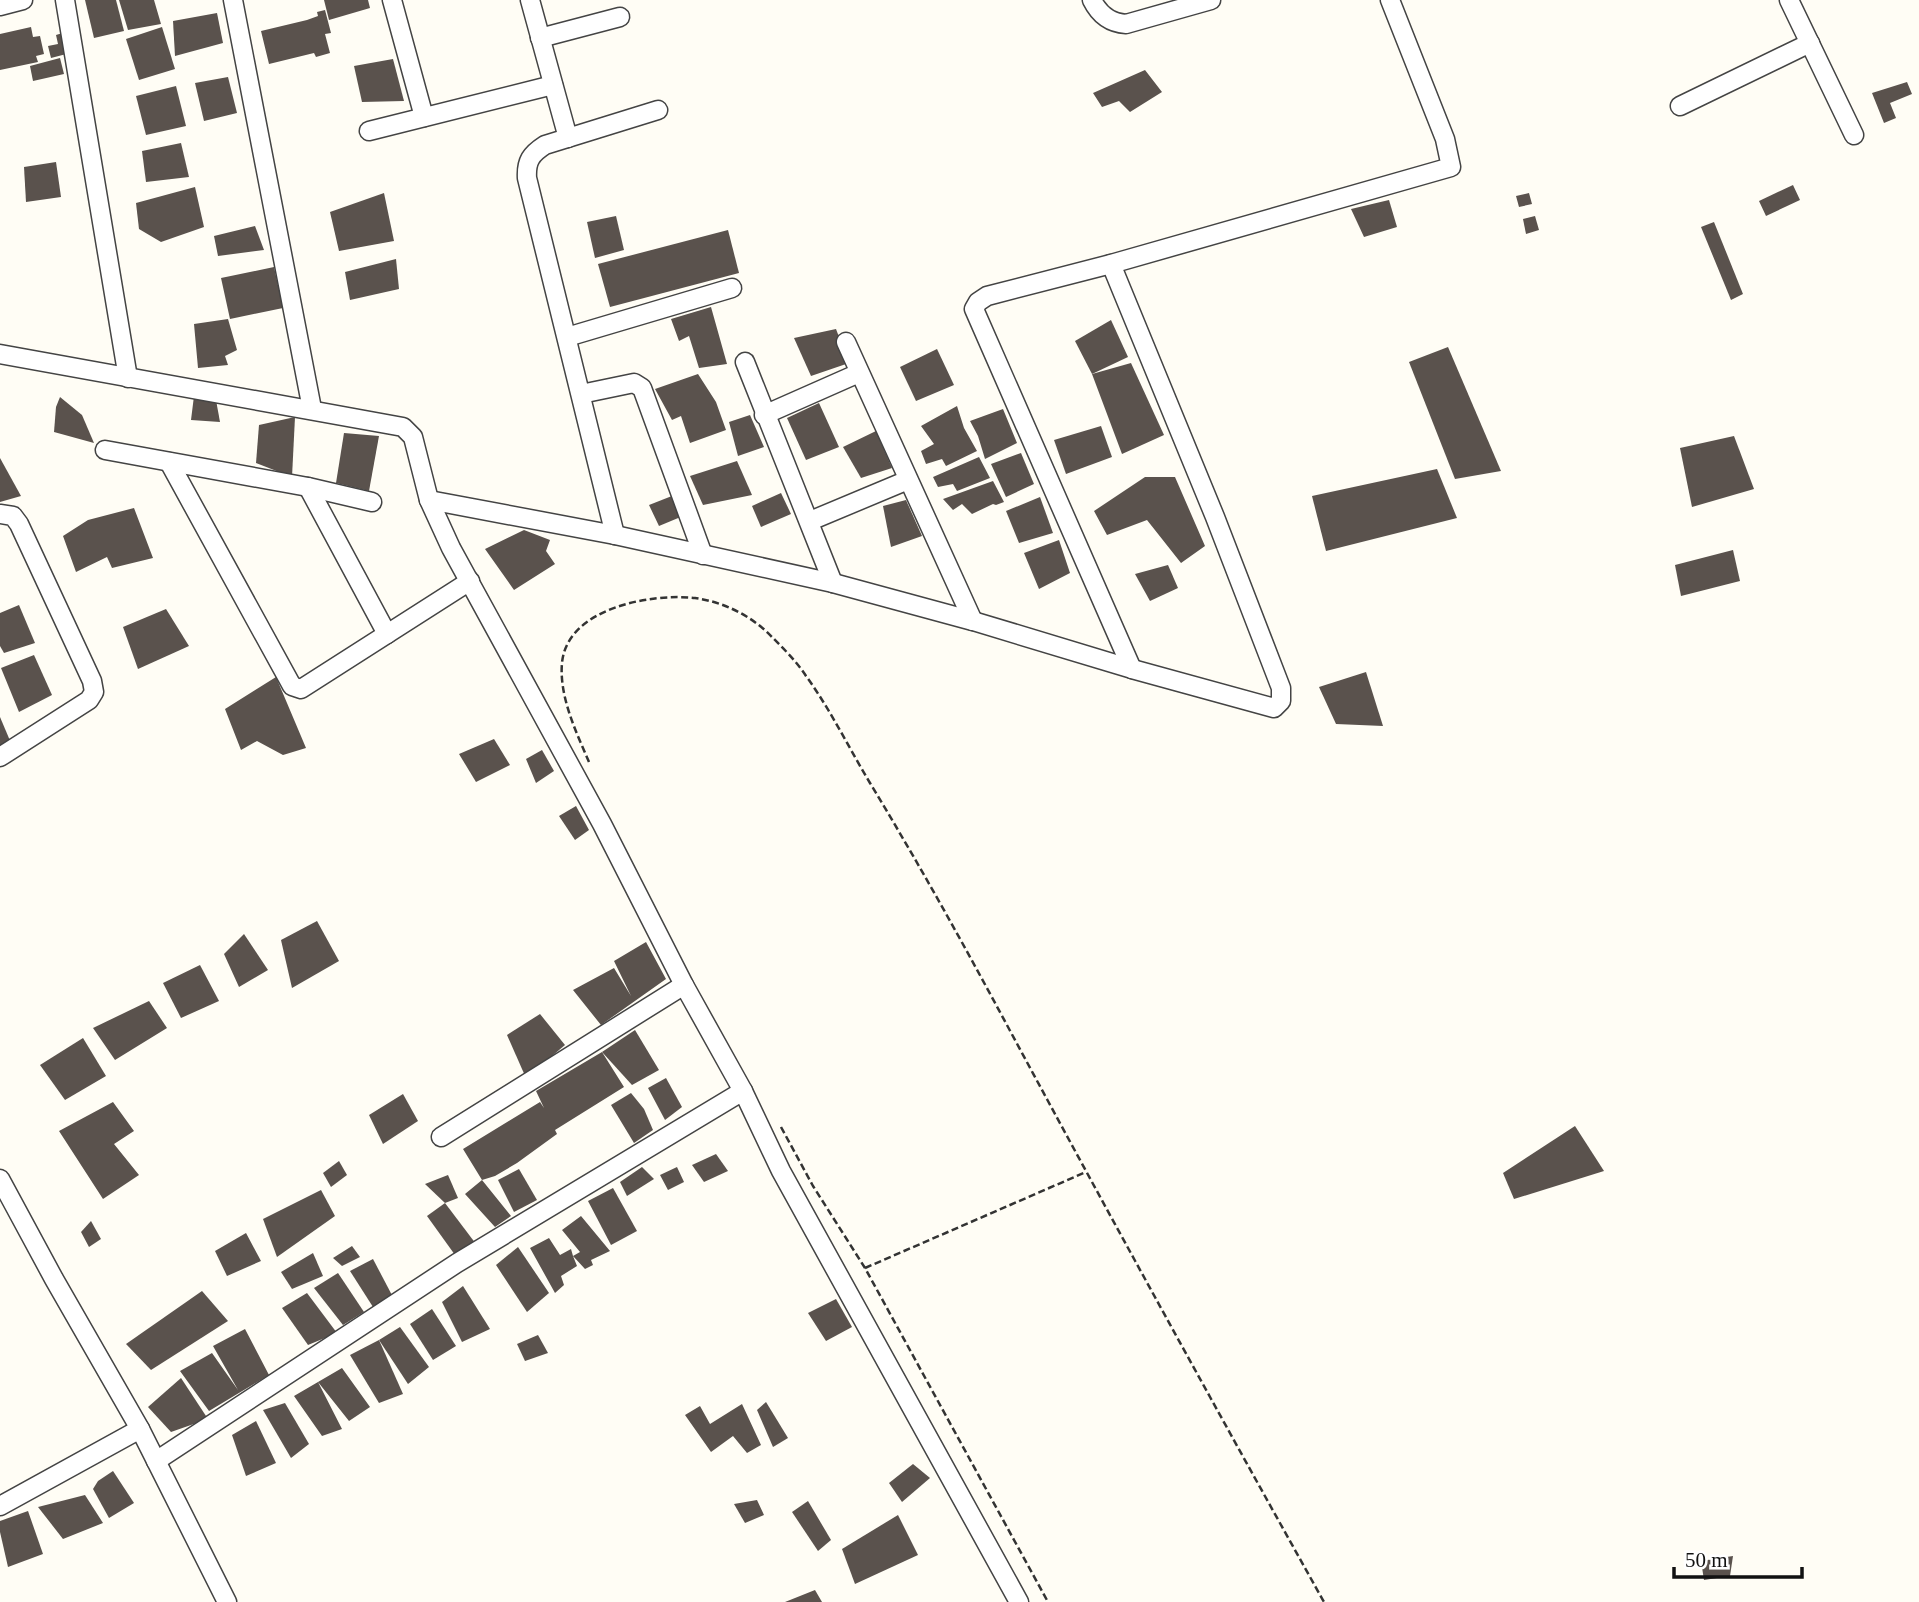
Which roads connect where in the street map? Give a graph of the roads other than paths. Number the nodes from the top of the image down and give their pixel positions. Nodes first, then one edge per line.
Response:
1 (23, 0) edge
2 (65, 0) edge
3 (233, 0) edge
4 (392, 0) edge
5 (530, 0) edge
6 (1092, 0) edge
7 (1211, 0) edge
8 (1390, 0) edge
9 (1789, 0) edge
10 (0, 6) edge
11 (620, 18) dead end
12 (540, 38) junction
13 (1810, 43) junction
14 (553, 85) junction
15 (1680, 106) dead end
16 (659, 110) dead end
17 (424, 117) junction
18 (369, 131) dead end
19 (1854, 135) dead end
20 (568, 138) junction
21 (1111, 264) junction
22 (732, 288) dead end
23 (566, 337) junction
24 (846, 342) dead end
25 (0, 354) edge
26 (745, 362) dead end
27 (859, 373) junction
28 (128, 378) junction
29 (580, 394) junction
30 (312, 409) junction
31 (764, 415) junction
32 (105, 450) dead end
33 (169, 462) junction
34 (908, 480) junction
35 (307, 487) junction
36 (429, 500) junction
37 (372, 502) dead end
38 (0, 514) edge
39 (810, 521) junction
40 (615, 535) junction
41 (704, 555) junction
42 (470, 581) junction
43 (833, 583) junction
44 (973, 621) junction
45 (387, 634) junction
46 (1132, 669) junction
47 (0, 757) edge
48 (684, 985) junction
49 (743, 1091) junction
50 (441, 1137) dead end
51 (0, 1179) edge
52 (140, 1429) junction
53 (156, 1461) junction
54 (0, 1506) edge
55 (227, 1602) edge
56 (1019, 1602) edge

1 - 10 street
2 - 28 street
3 - 30 street
4 - 17 street
5 - 12 street
6 - 7 street
8 - 21 street
9 - 13 street
11 - 12 street
12 - 14 street
13 - 15 street
13 - 19 street
14 - 17 street
14 - 20 street
16 - 20 street
17 - 18 street
20 - 23 street
21 - 46 street
21 - 46 street
22 - 23 street
23 - 29 street
24 - 27 street
25 - 28 street
26 - 31 street
27 - 31 street
27 - 34 street
28 - 30 street
29 - 40 street
29 - 41 street
30 - 36 street
31 - 39 street
32 - 33 street
33 - 35 street
33 - 45 street
34 - 39 street
34 - 44 street
35 - 37 street
35 - 45 street
36 - 40 street
36 - 42 street
38 - 47 street
39 - 43 street
40 - 41 street
41 - 43 street
42 - 45 street
42 - 48 street
43 - 44 street
44 - 46 street
48 - 49 street
48 - 50 street
49 - 53 street
49 - 56 street
51 - 52 street
52 - 53 street
52 - 54 street
53 - 55 street

